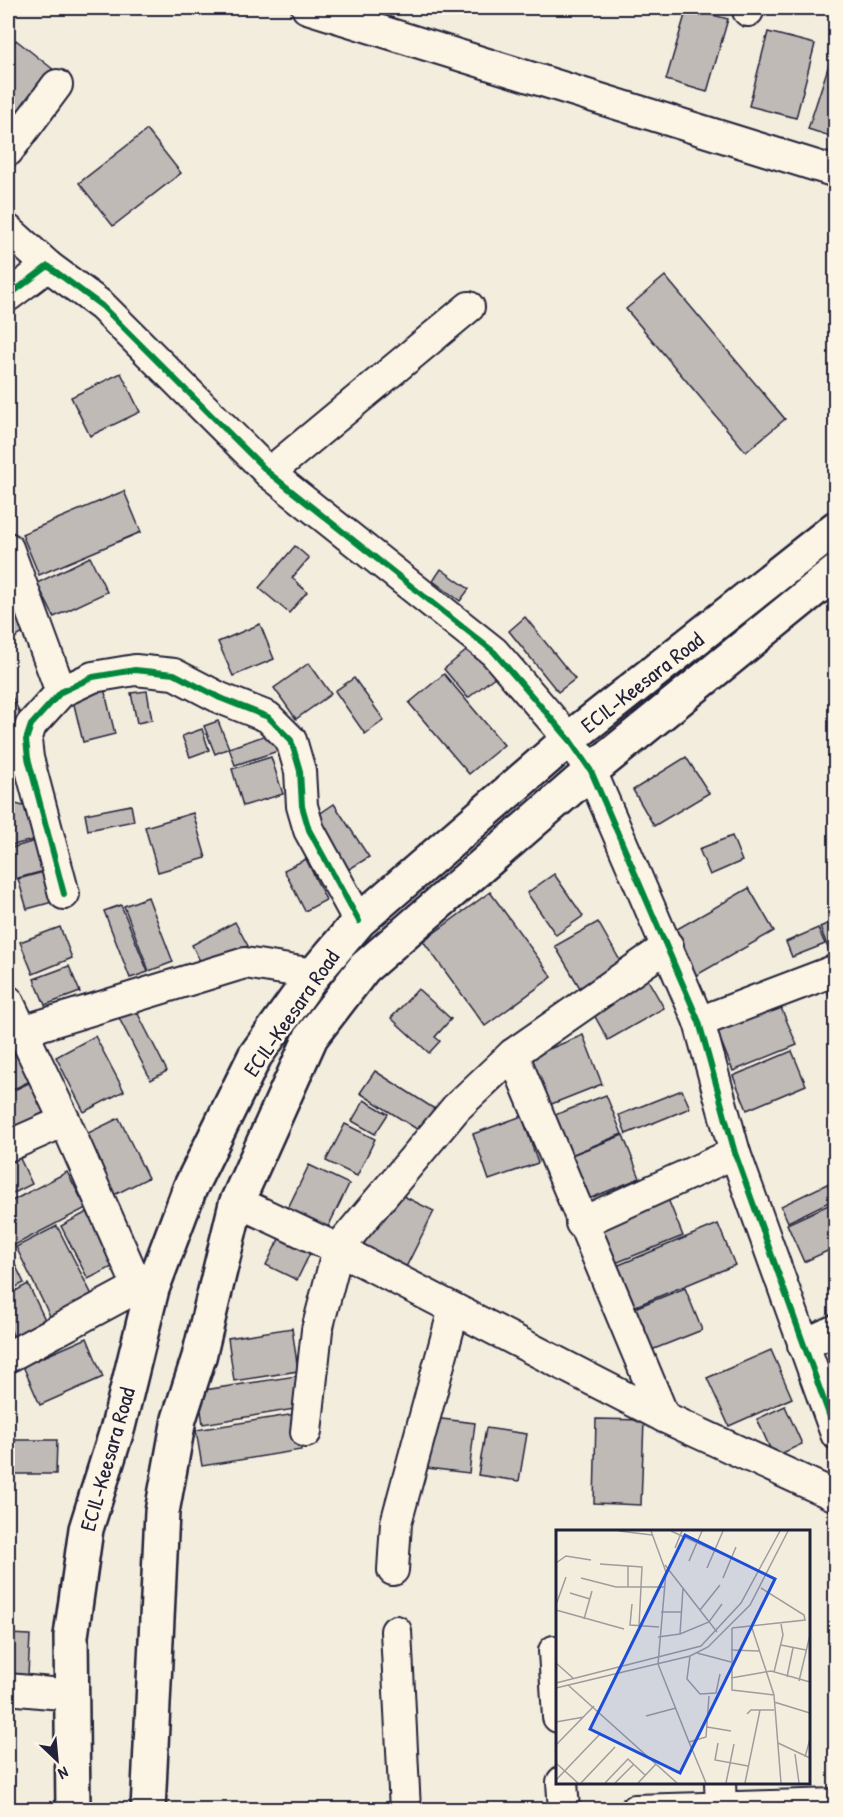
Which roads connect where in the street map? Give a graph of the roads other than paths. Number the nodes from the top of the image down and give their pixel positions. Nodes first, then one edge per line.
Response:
1 (307, 8) edge
2 (57, 85) dead end
3 (8, 151) edge
4 (836, 172) edge
5 (8, 230) edge
6 (48, 266) junction
7 (8, 296) edge
8 (469, 307) dead end
9 (269, 473) junction
10 (836, 528) edge
11 (8, 548) edge
12 (836, 572) edge
13 (62, 692) junction
14 (569, 739) junction
15 (18, 765) edge
16 (591, 771) junction
17 (64, 894) dead end
18 (359, 921) junction
19 (668, 946) junction
20 (836, 970) edge
21 (314, 975) junction
22 (8, 1001) edge
23 (699, 1022) junction
24 (22, 1031) junction
25 (513, 1054) junction
26 (65, 1121) junction
27 (8, 1146) edge
28 (735, 1153) junction
29 (238, 1202) junction
30 (581, 1223) junction
31 (338, 1249) junction
32 (145, 1288) junction
33 (454, 1309) junction
34 (836, 1330) edge
35 (803, 1346) junction
36 (8, 1357) edge
37 (664, 1417) junction
38 (306, 1432) dead end
39 (836, 1434) edge
40 (836, 1496) edge
41 (393, 1570) dead end
42 (396, 1631) dead end
43 (554, 1652) dead end
44 (556, 1684) edge
45 (8, 1689) edge
46 (72, 1695) junction
47 (562, 1784) edge
48 (721, 1800) edge
49 (836, 1804) edge
50 (73, 1809) edge
51 (148, 1809) edge
52 (405, 1809) edge
53 (564, 1809) edge
54 (635, 1809) edge

1 - 4 street
2 - 3 street
5 - 6 street
6 - 7 street
6 - 9 street
8 - 9 street
9 - 14 street
10 - 14 main road, ECIL-Keesara Road
11 - 13 street
12 - 16 main road, ECIL-Keesara Road
13 - 15 street
13 - 18 street
14 - 16 street
14 - 18 main road, ECIL-Keesara Road
15 - 17 street
16 - 19 street
16 - 29 main road, ECIL-Keesara Road
18 - 21 main road, ECIL-Keesara Road
19 - 23 street
19 - 25 street
20 - 23 street
21 - 24 street
21 - 32 main road, ECIL-Keesara Road
22 - 24 street
23 - 28 street
24 - 26 street
25 - 30 street
25 - 31 street
26 - 27 street
26 - 32 street
28 - 30 street
28 - 35 street
29 - 31 street
29 - 51 main road, ECIL-Keesara Road
30 - 37 street
31 - 33 street
31 - 38 street
32 - 36 street
32 - 46 main road, ECIL-Keesara Road
33 - 37 street
33 - 41 street
34 - 35 street
35 - 39 street
37 - 40 street
42 - 52 street
43 - 44 street
45 - 46 street
46 - 50 main road, ECIL-Keesara Road
47 - 53 street
48 - 49 street
48 - 54 street

